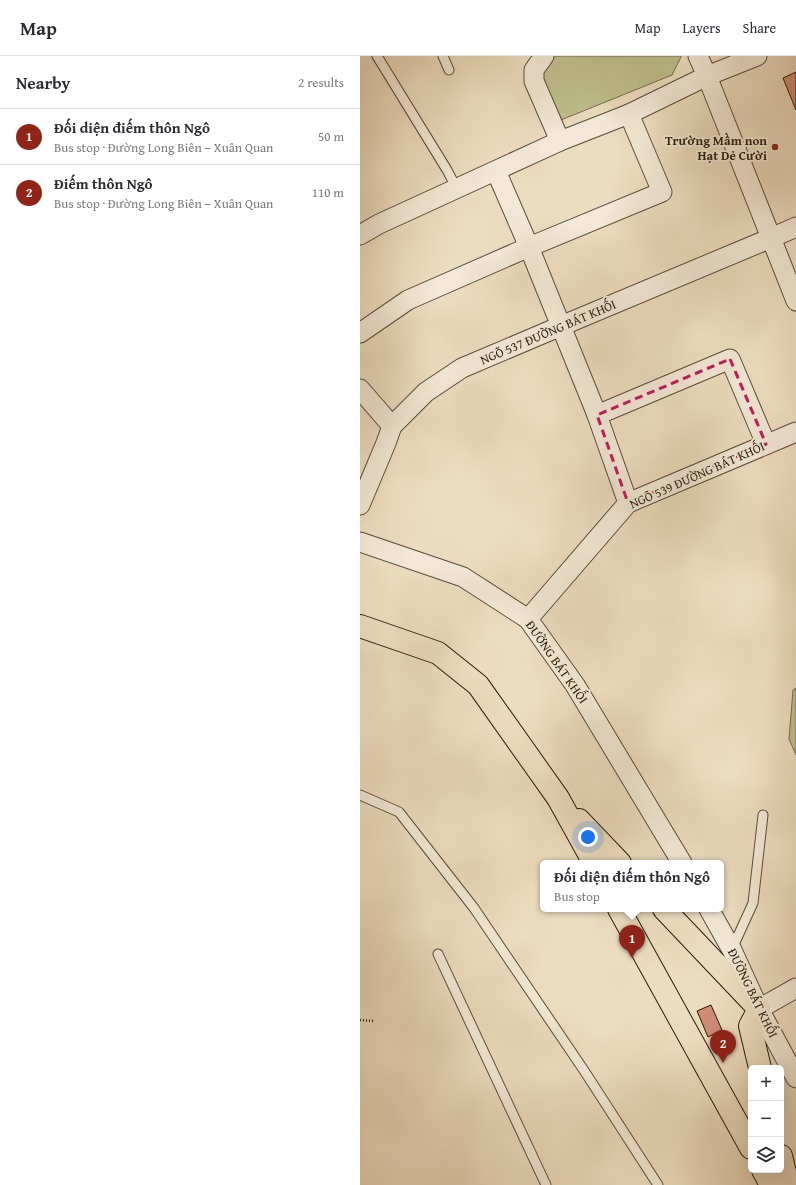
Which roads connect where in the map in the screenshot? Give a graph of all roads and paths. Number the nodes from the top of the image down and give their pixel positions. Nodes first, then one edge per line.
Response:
1 (377, 56) edge
2 (443, 56) edge
3 (544, 56) edge
4 (698, 56) edge
5 (757, 56) edge
6 (449, 70) dead end
7 (707, 76) junction
8 (629, 114) junction
9 (560, 141) junction
10 (496, 171) junction
11 (457, 189) junction
12 (796, 227) edge
13 (360, 235) edge
14 (771, 238) junction
15 (529, 247) junction
16 (796, 301) edge
17 (561, 326) junction
18 (360, 333) edge
19 (360, 389) edge
20 (597, 415) junction
21 (392, 426) junction
22 (796, 432) edge
23 (766, 444) junction
24 (628, 503) junction
25 (360, 505) edge
26 (360, 542) edge
27 (528, 619) junction
28 (360, 626) edge
29 (360, 796) edge
30 (558, 798) junction
31 (763, 815) dead end
32 (592, 860) edge
33 (617, 860) edge
34 (680, 860) edge
35 (621, 912) edge
36 (667, 912) edge
37 (711, 912) edge
38 (732, 950) junction
39 (438, 954) dead end
40 (796, 988) edge
41 (759, 1009) junction
42 (360, 1020) edge
43 (374, 1021) dead end
44 (759, 1065) edge
45 (796, 1078) edge
46 (748, 1143) edge
47 (784, 1168) edge
48 (765, 1173) edge
49 (546, 1185) edge
50 (658, 1185) edge
51 (771, 1185) edge
52 (788, 1185) edge

1 - 11 lane
2 - 6 lane
3 - 9 street
4 - 7 street
5 - 7 street
7 - 8 street
7 - 14 street
8 - 9 street
8 - 15 street
9 - 10 street
10 - 11 street
10 - 15 street
11 - 13 street
12 - 14 street, NGÕ 537 ĐƯỜNG BÁT KHỐI
14 - 16 street
14 - 17 street, NGÕ 537 ĐƯỜNG BÁT KHỐI
15 - 17 street
15 - 18 street
17 - 20 street
17 - 21 street, NGÕ 537 ĐƯỜNG BÁT KHỐI
19 - 21 street
20 - 23 street
20 - 24 street
21 - 25 street, NGÕ 537 ĐƯỜNG BÁT KHỐI
22 - 23 street, NGÕ 539 ĐƯỜNG BÁT KHỐI
23 - 24 street, NGÕ 539 ĐƯỜNG BÁT KHỐI
24 - 27 street, NGÕ 539 ĐƯỜNG BÁT KHỐI
26 - 27 street, ĐƯỜNG BÁT KHỐI
27 - 34 street, ĐƯỜNG BÁT KHỐI
28 - 30 main road
29 - 50 lane
30 - 32 main road
30 - 33 main road
31 - 38 lane
35 - 46 main road
36 - 41 main road
37 - 38 street, ĐƯỜNG BÁT KHỐI
38 - 41 street, ĐƯỜNG BÁT KHỐI
39 - 49 lane
40 - 41 street
41 - 44 main road
41 - 45 street, ĐƯỜNG BÁT KHỐI
42 - 43 path
47 - 52 main road
48 - 51 main road

